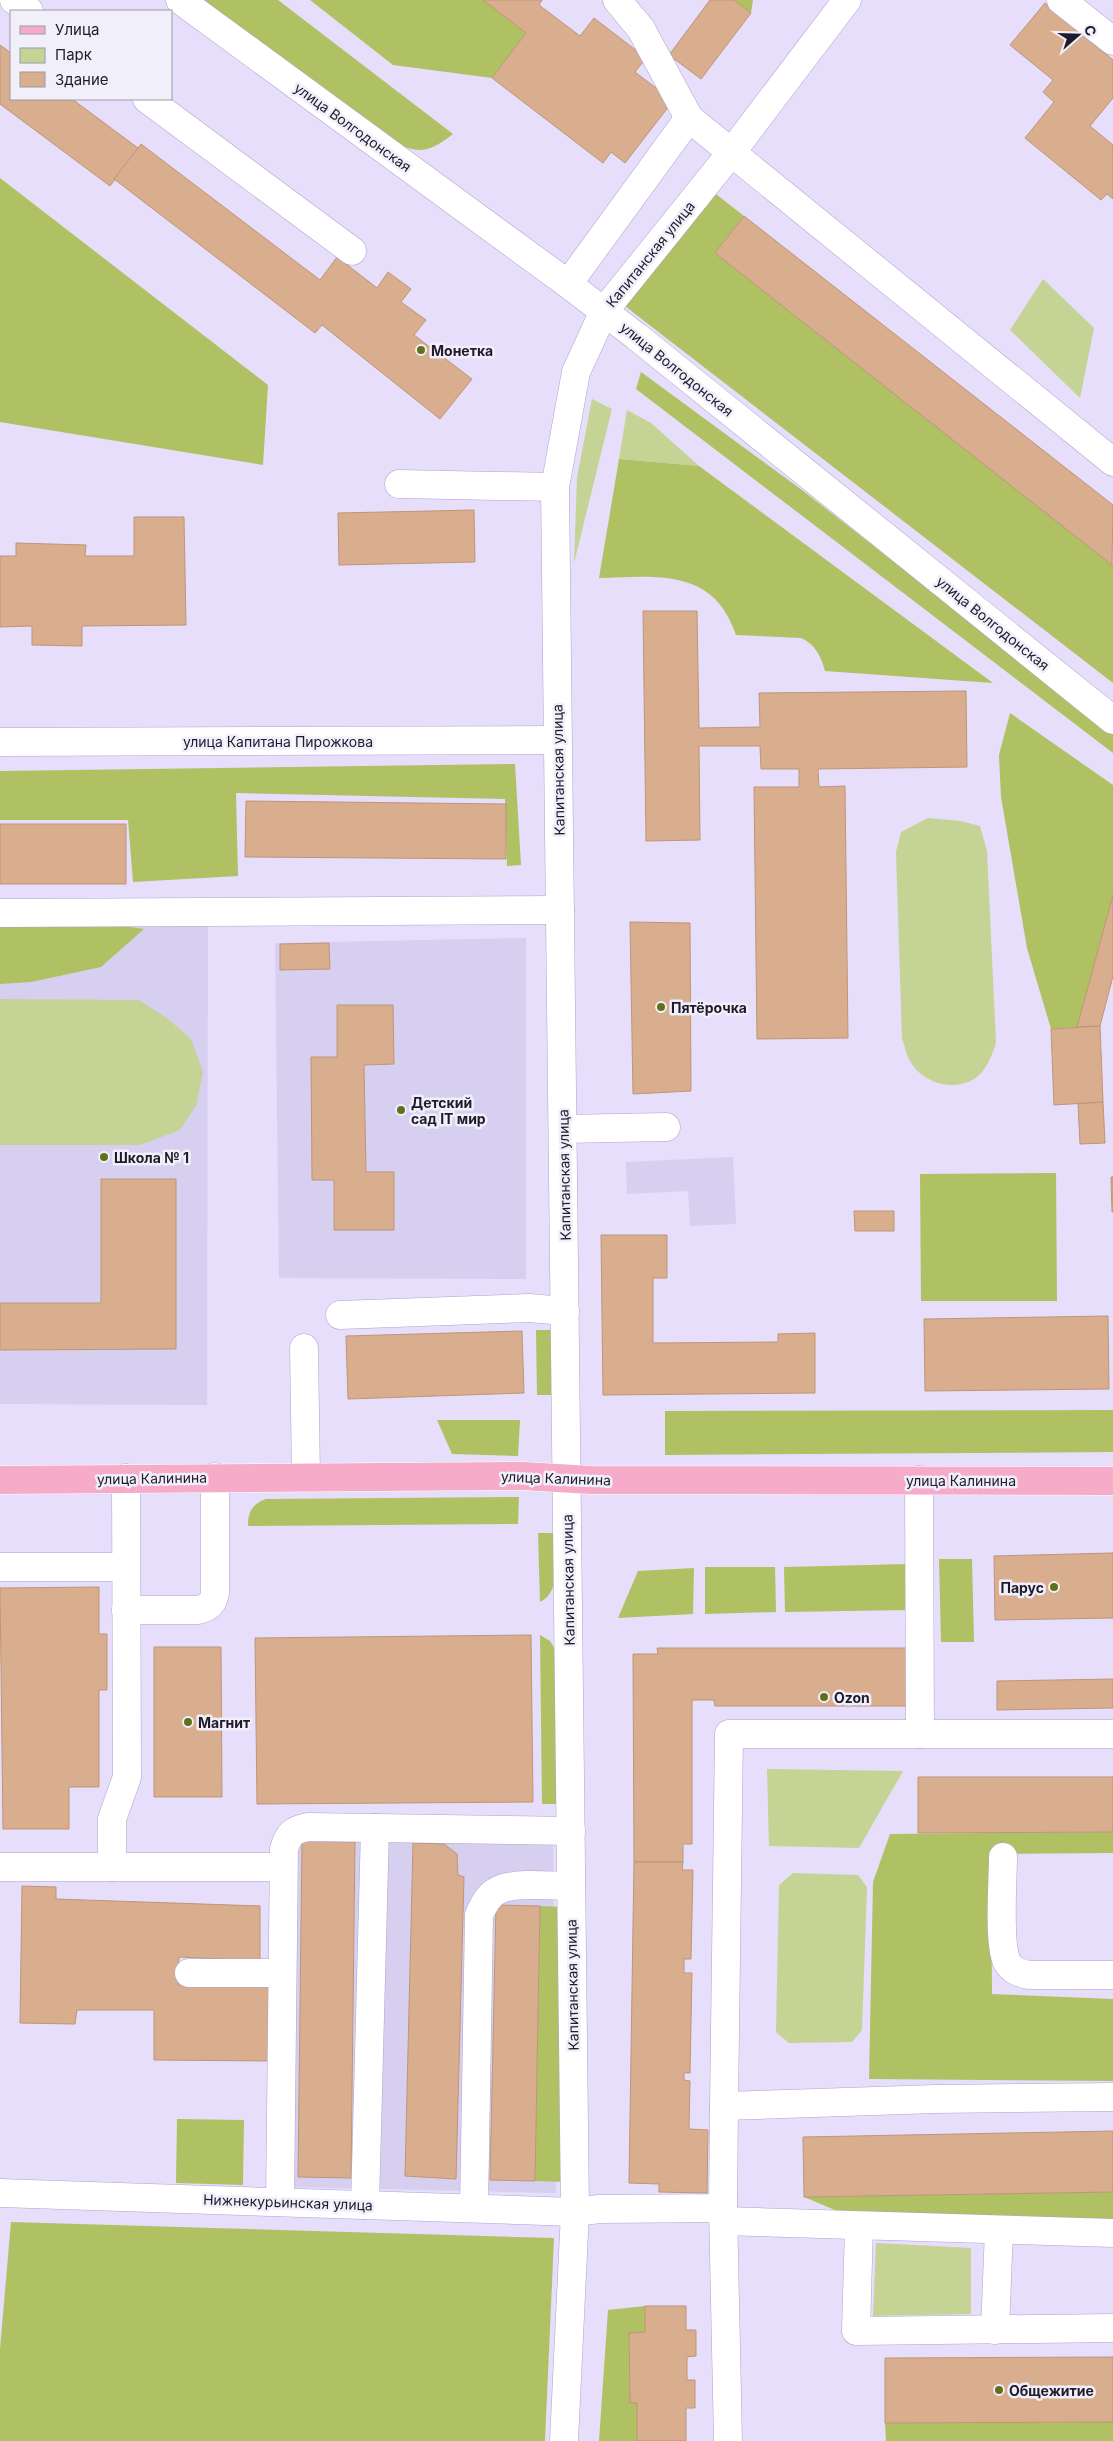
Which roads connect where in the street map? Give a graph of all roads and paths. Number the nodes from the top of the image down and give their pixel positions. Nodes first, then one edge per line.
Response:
1 (14, 0) edge
2 (180, 0) edge
3 (617, 0) edge
4 (847, 0) edge
5 (1061, 0) edge
6 (28, 10) edge
7 (1113, 41) edge
8 (148, 100) edge
9 (689, 118) junction
10 (731, 153) junction
11 (352, 251) dead end
12 (568, 284) junction
13 (604, 311) junction
14 (1113, 462) edge
15 (398, 484) dead end
16 (555, 487) junction
17 (1113, 720) edge
18 (557, 740) junction
19 (0, 742) edge
20 (560, 910) junction
21 (0, 914) edge
22 (666, 1127) dead end
23 (564, 1129) junction
24 (565, 1312) junction
25 (340, 1316) dead end
26 (304, 1348) dead end
27 (306, 1477) junction
28 (126, 1478) junction
29 (215, 1478) junction
30 (0, 1480) edge
31 (566, 1480) junction
32 (919, 1480) junction
33 (1113, 1481) edge
34 (0, 1567) edge
35 (126, 1567) junction
36 (126, 1610) junction
37 (920, 1734) junction
38 (1113, 1734) edge
39 (375, 1828) junction
40 (571, 1831) junction
41 (1003, 1857) dead end
42 (112, 1867) junction
43 (283, 1867) junction
44 (0, 1868) edge
45 (571, 1886) junction
46 (189, 1973) dead end
47 (282, 1973) junction
48 (1113, 1975) edge
49 (1113, 2097) edge
50 (724, 2106) junction
51 (0, 2193) edge
52 (280, 2202) junction
53 (365, 2205) junction
54 (474, 2208) junction
55 (575, 2212) junction
56 (723, 2215) junction
57 (859, 2226) junction
58 (1000, 2230) junction
59 (1113, 2233) edge
60 (1113, 2328) edge
61 (995, 2330) junction
62 (564, 2441) edge
63 (728, 2441) edge

1 - 6 street
2 - 12 street, улица Волгодонская
3 - 9 street
4 - 10 street, Капитанская улица
5 - 7 street
8 - 11 street
9 - 10 street
9 - 12 street
10 - 13 street, Капитанская улица
10 - 14 street
12 - 13 street, улица Волгодонская
13 - 16 street, Капитанская улица
13 - 17 street, улица Волгодонская
15 - 16 street
16 - 18 street, Капитанская улица
18 - 19 street, улица Капитана Пирожкова
18 - 20 street, Капитанская улица
20 - 21 street
20 - 23 street, Капитанская улица
22 - 23 street
23 - 24 street, Капитанская улица
24 - 25 street
24 - 31 street, Капитанская улица
26 - 27 street
27 - 29 main road, улица Калинина
27 - 31 main road, улица Калинина
28 - 29 main road, улица Калинина
28 - 30 main road, улица Калинина
28 - 35 street
29 - 36 street
31 - 32 main road, улица Калинина
31 - 40 street, Капитанская улица
32 - 33 main road, улица Калинина
32 - 37 street
34 - 35 street
35 - 36 street
36 - 42 street
37 - 38 street
37 - 50 street
39 - 40 street
39 - 43 street
39 - 53 street
40 - 45 street, Капитанская улица
41 - 48 street
42 - 43 street
42 - 44 street
43 - 47 street
45 - 54 street
45 - 55 street, Капитанская улица
46 - 47 street
47 - 52 street
49 - 50 street
50 - 56 street
51 - 52 street, Нижнекурьинская улица
52 - 53 street, Нижнекурьинская улица
53 - 54 street, Нижнекурьинская улица
54 - 55 street, Нижнекурьинская улица
55 - 56 street, Нижнекурьинская улица
55 - 62 street, Капитанская улица
56 - 57 street, Нижнекурьинская улица
56 - 63 street
57 - 58 street, Нижнекурьинская улица
57 - 61 street
58 - 59 street, Нижнекурьинская улица
58 - 61 street
60 - 61 street

